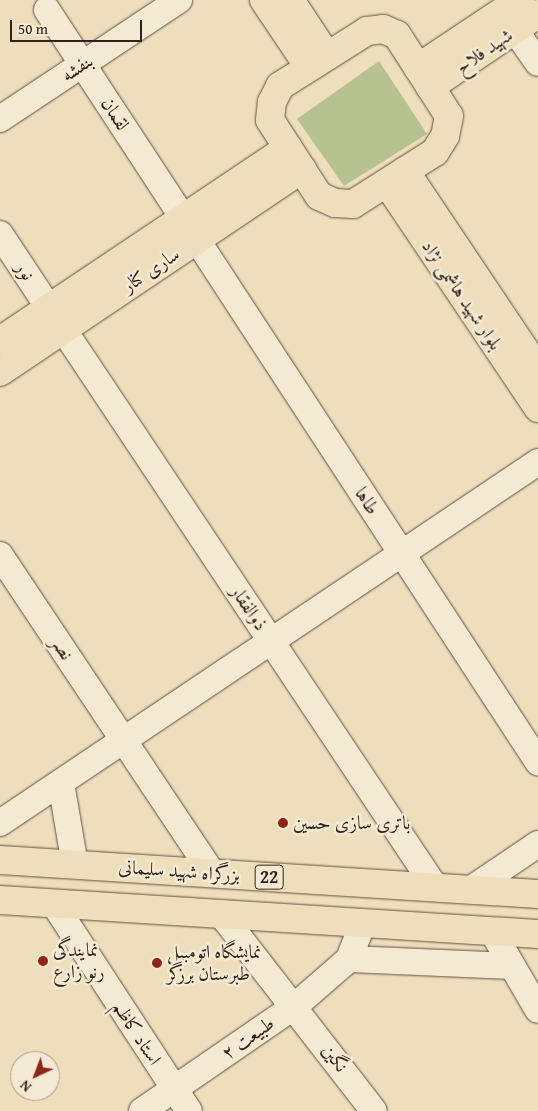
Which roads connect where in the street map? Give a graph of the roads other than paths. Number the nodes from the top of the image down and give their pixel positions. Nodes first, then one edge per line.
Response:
1 (264, 0) edge
2 (290, 0) edge
3 (168, 3) edge
4 (47, 10) dead end
5 (509, 10) edge
6 (538, 14) edge
7 (318, 62) junction
8 (538, 63) edge
9 (82, 64) junction
10 (424, 78) junction
11 (0, 119) edge
12 (295, 158) junction
13 (396, 177) junction
14 (190, 229) junction
15 (0, 234) edge
16 (56, 319) junction
17 (0, 341) edge
18 (538, 370) edge
19 (0, 372) edge
20 (538, 408) edge
21 (538, 462) edge
22 (402, 553) junction
23 (0, 555) edge
24 (271, 641) junction
25 (124, 740) junction
26 (538, 762) edge
27 (61, 783) junction
28 (0, 823) edge
29 (538, 844) edge
30 (1, 859) edge
31 (75, 865) junction
32 (212, 873) junction
33 (435, 887) junction
34 (470, 890) junction
35 (538, 894) edge
36 (0, 900) edge
37 (54, 904) junction
38 (221, 914) junction
39 (363, 923) junction
40 (492, 931) junction
41 (538, 934) edge
42 (349, 959) junction
43 (511, 966) junction
44 (295, 1006) junction
45 (538, 1010) edge
46 (174, 1090) junction
47 (142, 1111) edge
48 (189, 1111) edge
49 (374, 1111) edge

1 - 7 main road
2 - 7 main road
3 - 9 street, بنفشه
4 - 9 street, لقمان
5 - 6 main road, شهید فلاح
5 - 8 street
5 - 10 main road, شهید فلاح
7 - 10 main road
7 - 12 main road
9 - 11 street, بنفشه
9 - 14 street, لقمان
10 - 13 main road
12 - 13 main road
12 - 14 main road, ساری کنار
13 - 18 main road, بلوار شهید هاشمی نژاد
13 - 20 main road, بلوار شهید هاشمی نژاد
14 - 16 main road, ساری کنار
14 - 22 street, طاها
15 - 16 street, نور
16 - 17 main road, ساری کنار
16 - 19 main road, ساری کنار
16 - 24 street, ذوالفقار
21 - 22 street
22 - 24 street
22 - 26 street, طاها
23 - 25 street, نصر
24 - 25 street
24 - 33 street, ذوالفقار
25 - 27 street
25 - 32 street, نصر
27 - 28 street
27 - 31 street
29 - 34 street
30 - 31 main road, بزرگراه شهید سلیمانی / 22
31 - 32 main road, بزرگراه شهید سلیمانی / 22
32 - 33 main road, بزرگراه شهید سلیمانی / 22
33 - 34 main road, بزرگراه شهید سلیمانی / 22
34 - 35 main road, بزرگراه شهید سلیمانی / 22
36 - 37 main road, 22
37 - 38 main road, 22
37 - 46 street, استاد کاظم
38 - 39 main road, 22
38 - 44 street, نگین
39 - 40 main road, 22
39 - 42 street
40 - 41 main road, 22
40 - 43 street
42 - 43 street
42 - 44 street, طبیعت ۲
43 - 45 street
44 - 46 street, طبیعت ۲
44 - 49 street, نگین
46 - 47 street, طبیعت ۲
46 - 48 street, استاد کاظم

